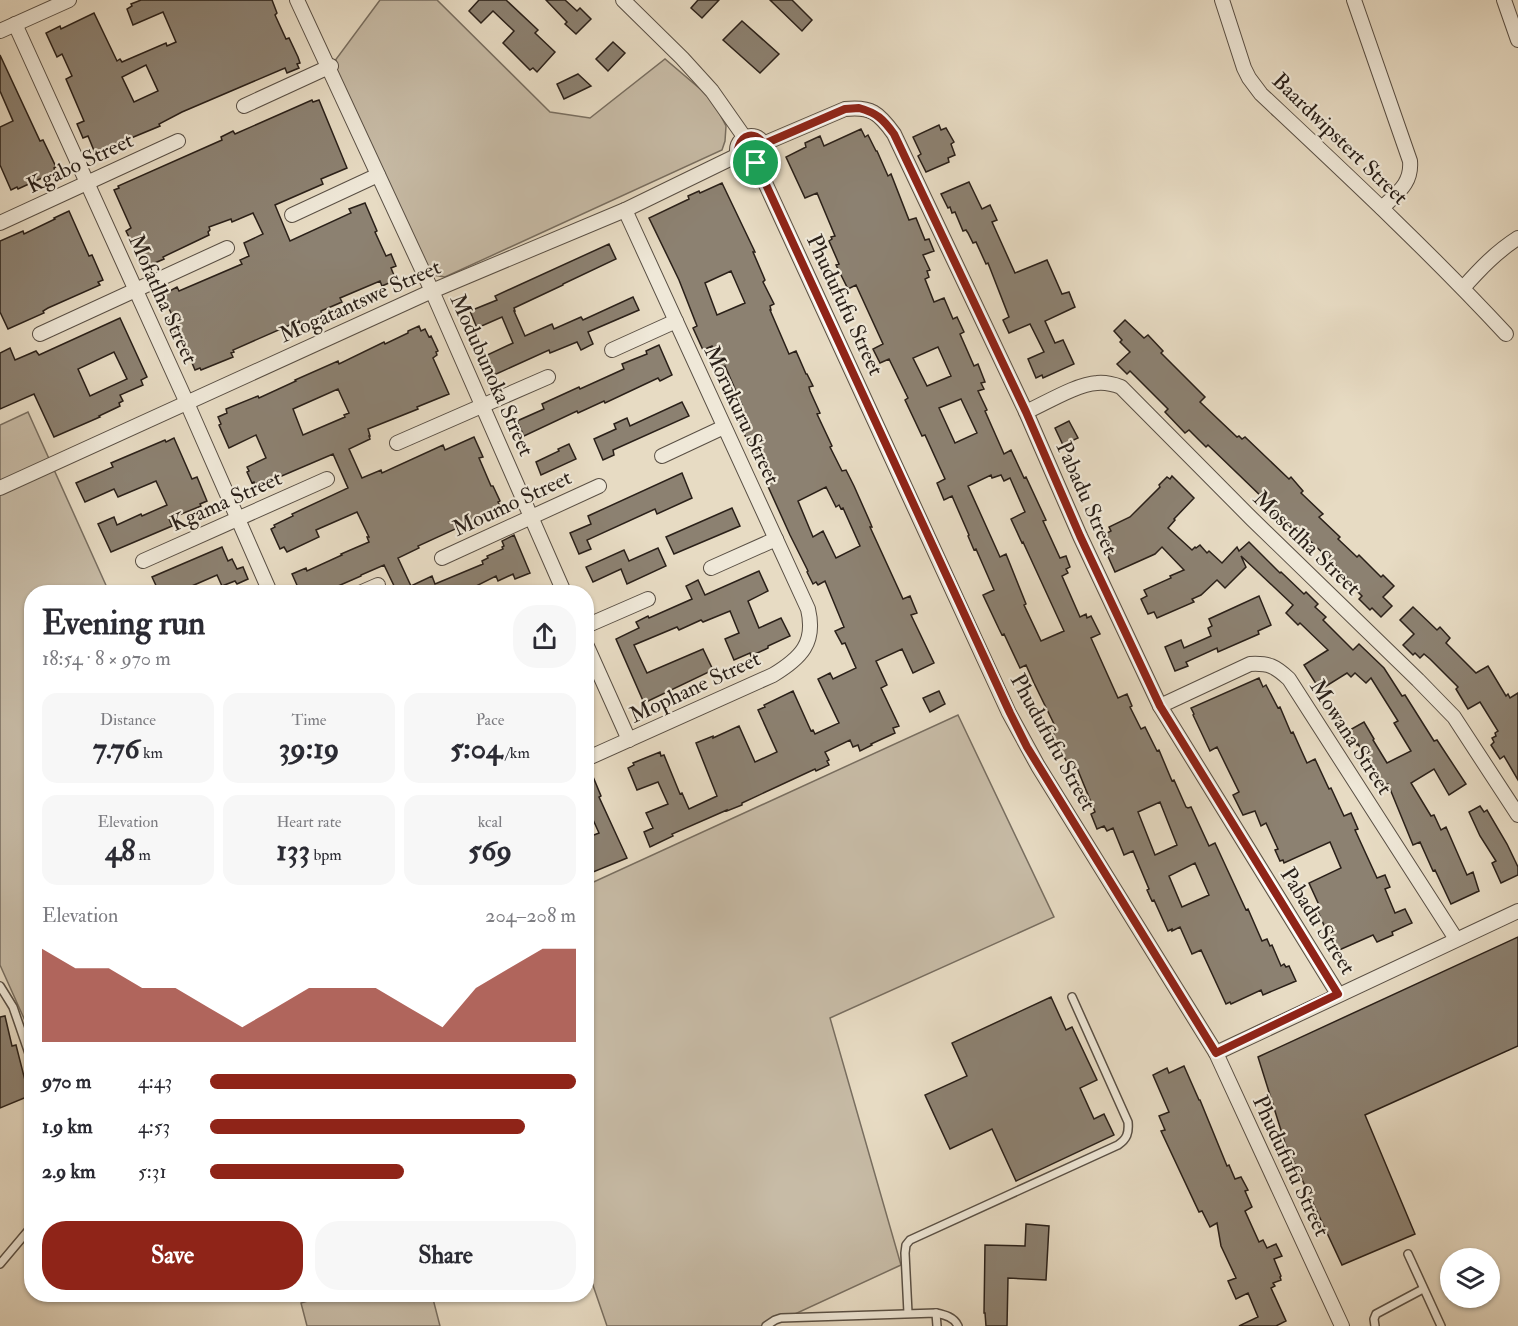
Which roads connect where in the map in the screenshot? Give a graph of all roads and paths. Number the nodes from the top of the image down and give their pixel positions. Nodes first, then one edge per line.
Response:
1 (69, 0) edge
2 (297, 0) edge
3 (623, 0) edge
4 (1222, 0) edge
5 (1354, 0) edge
6 (1504, 0) edge
7 (15, 24) junction
8 (0, 31) edge
9 (1518, 40) edge
10 (330, 67) junction
11 (244, 106) dead end
12 (745, 138) junction
13 (178, 141) dead end
14 (764, 144) junction
15 (738, 155) junction
16 (756, 163) junction
17 (378, 176) junction
18 (87, 183) junction
19 (1382, 208) junction
20 (625, 210) junction
21 (292, 215) dead end
22 (0, 223) edge
23 (1518, 238) edge
24 (227, 248) dead end
25 (1463, 288) junction
26 (136, 290) junction
27 (432, 291) junction
28 (676, 321) junction
29 (40, 334) dead end
30 (1506, 334) dead end
31 (612, 350) dead end
32 (548, 376) dead end
33 (187, 403) junction
34 (482, 405) junction
35 (1026, 412) junction
36 (724, 427) junction
37 (396, 443) dead end
38 (662, 456) dead end
39 (327, 478) dead end
40 (598, 486) dead end
41 (0, 488) edge
42 (531, 517) junction
43 (238, 518) junction
44 (776, 539) junction
45 (442, 558) dead end
46 (143, 561) dead end
47 (711, 568) dead end
48 (267, 585) edge
49 (561, 585) edge
50 (648, 598) dead end
51 (594, 622) edge
52 (809, 639) joint
53 (594, 662) edge
54 (1160, 706) junction
55 (629, 740) junction
56 (594, 755) edge
57 (1518, 815) edge
58 (1518, 911) edge
59 (1456, 939) junction
60 (0, 986) edge
61 (1338, 994) junction
62 (1072, 997) dead end
63 (24, 1038) edge
64 (1216, 1053) junction
65 (24, 1236) edge
66 (1407, 1254) dead end
67 (0, 1264) edge
68 (1423, 1289) junction
69 (908, 1313) junction
70 (936, 1313) junction
71 (766, 1326) edge
72 (937, 1326) edge
73 (958, 1326) edge
74 (1342, 1326) edge
75 (1375, 1326) edge
76 (1441, 1326) edge

1 - 7 street
2 - 10 street, Modubunoka Street
3 - 12 street
4 - 19 street, Baardwipstert Street
5 - 19 street
6 - 9 street
7 - 8 street
7 - 18 street, Mofatlha Street
10 - 11 street
10 - 17 street, Modubunoka Street
12 - 14 street
12 - 15 street
13 - 18 street, Kgabo Street
14 - 16 street
14 - 35 street, Pabadu Street
15 - 16 street
15 - 20 street, Mogatantswe Street
16 - 64 street, Phudufufu Street
17 - 21 street
17 - 27 street, Modubunoka Street
18 - 22 street, Kgabo Street
18 - 26 street, Mofatlha Street
19 - 25 street, Baardwipstert Street
20 - 27 street, Mogatantswe Street
20 - 28 street, Morukuru Street
23 - 25 street
24 - 26 street
25 - 30 street, Baardwipstert Street
26 - 29 street
26 - 33 street, Mofatlha Street
27 - 33 street, Mogatantswe Street
27 - 34 street, Modubunoka Street
28 - 31 street
28 - 36 street, Morukuru Street
32 - 34 street
33 - 41 street, Mogatantswe Street
33 - 43 street, Mofatlha Street
34 - 37 street
34 - 42 street, Modubunoka Street
35 - 54 street, Pabadu Street
35 - 57 street, Mosetlha Street
36 - 38 street
36 - 44 street, Morukuru Street
39 - 43 street, Kgama Street
40 - 42 street, Moumo Street
42 - 45 street, Moumo Street
42 - 49 street, Modubunoka Street
43 - 46 street, Kgama Street
43 - 48 street, Mofatlha Street
44 - 47 street
44 - 52 street, Morukuru Street
50 - 51 street
52 - 55 street, Mophane Street
53 - 55 street
54 - 59 street, Mowana Street
54 - 61 street, Pabadu Street
55 - 56 street, Mophane Street
58 - 59 street
59 - 61 street
60 - 63 lane
61 - 64 street
62 - 69 lane
64 - 74 street, Phudufufu Street
65 - 67 lane
66 - 68 lane
68 - 75 lane
68 - 76 lane
69 - 70 lane
69 - 71 lane
70 - 72 lane
70 - 73 lane

